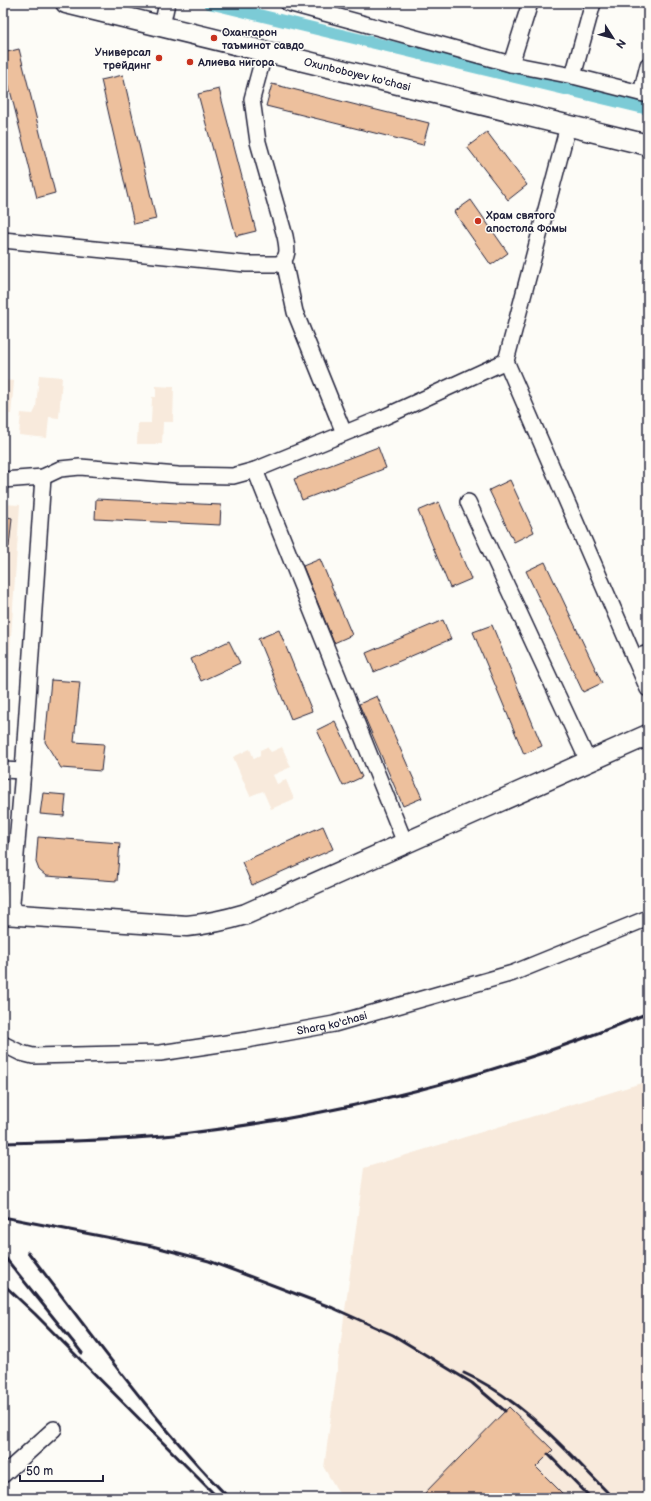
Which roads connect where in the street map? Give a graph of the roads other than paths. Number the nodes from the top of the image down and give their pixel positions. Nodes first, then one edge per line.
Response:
1 (66, 3) edge
2 (288, 3) edge
3 (530, 3) edge
4 (593, 3) edge
5 (165, 12) edge
6 (265, 51) junction
7 (511, 64) junction
8 (648, 65) edge
9 (573, 76) junction
10 (644, 94) edge
11 (568, 126) junction
12 (648, 145) edge
13 (3, 240) edge
14 (284, 261) junction
15 (506, 361) junction
16 (344, 433) junction
17 (255, 470) junction
18 (43, 477) junction
19 (3, 480) edge
20 (468, 502) dead end
21 (641, 655) edge
22 (648, 689) edge
23 (648, 735) edge
24 (588, 761) junction
25 (3, 770) edge
26 (23, 771) junction
27 (405, 843) junction
28 (7, 914) edge
29 (648, 918) edge
30 (3, 1044) edge
31 (54, 1429) dead end
32 (3, 1476) edge

1 - 5 main road, Oxunboboyev ko'chasi
2 - 7 street
3 - 7 street
4 - 9 street
5 - 6 main road, Oxunboboyev ko'chasi
6 - 11 main road, Oxunboboyev ko'chasi
6 - 14 street
7 - 9 street
8 - 10 street
9 - 10 street
11 - 12 main road, Oxunboboyev ko'chasi
11 - 15 street
13 - 14 street
14 - 16 street
15 - 16 street
15 - 21 street
16 - 17 street
17 - 18 street
17 - 27 street
18 - 19 street
18 - 26 street
20 - 24 street
21 - 22 street
23 - 24 main road
24 - 27 main road
25 - 26 street
26 - 28 street
27 - 28 main road
29 - 30 street, Sharq ko'chasi
31 - 32 street

